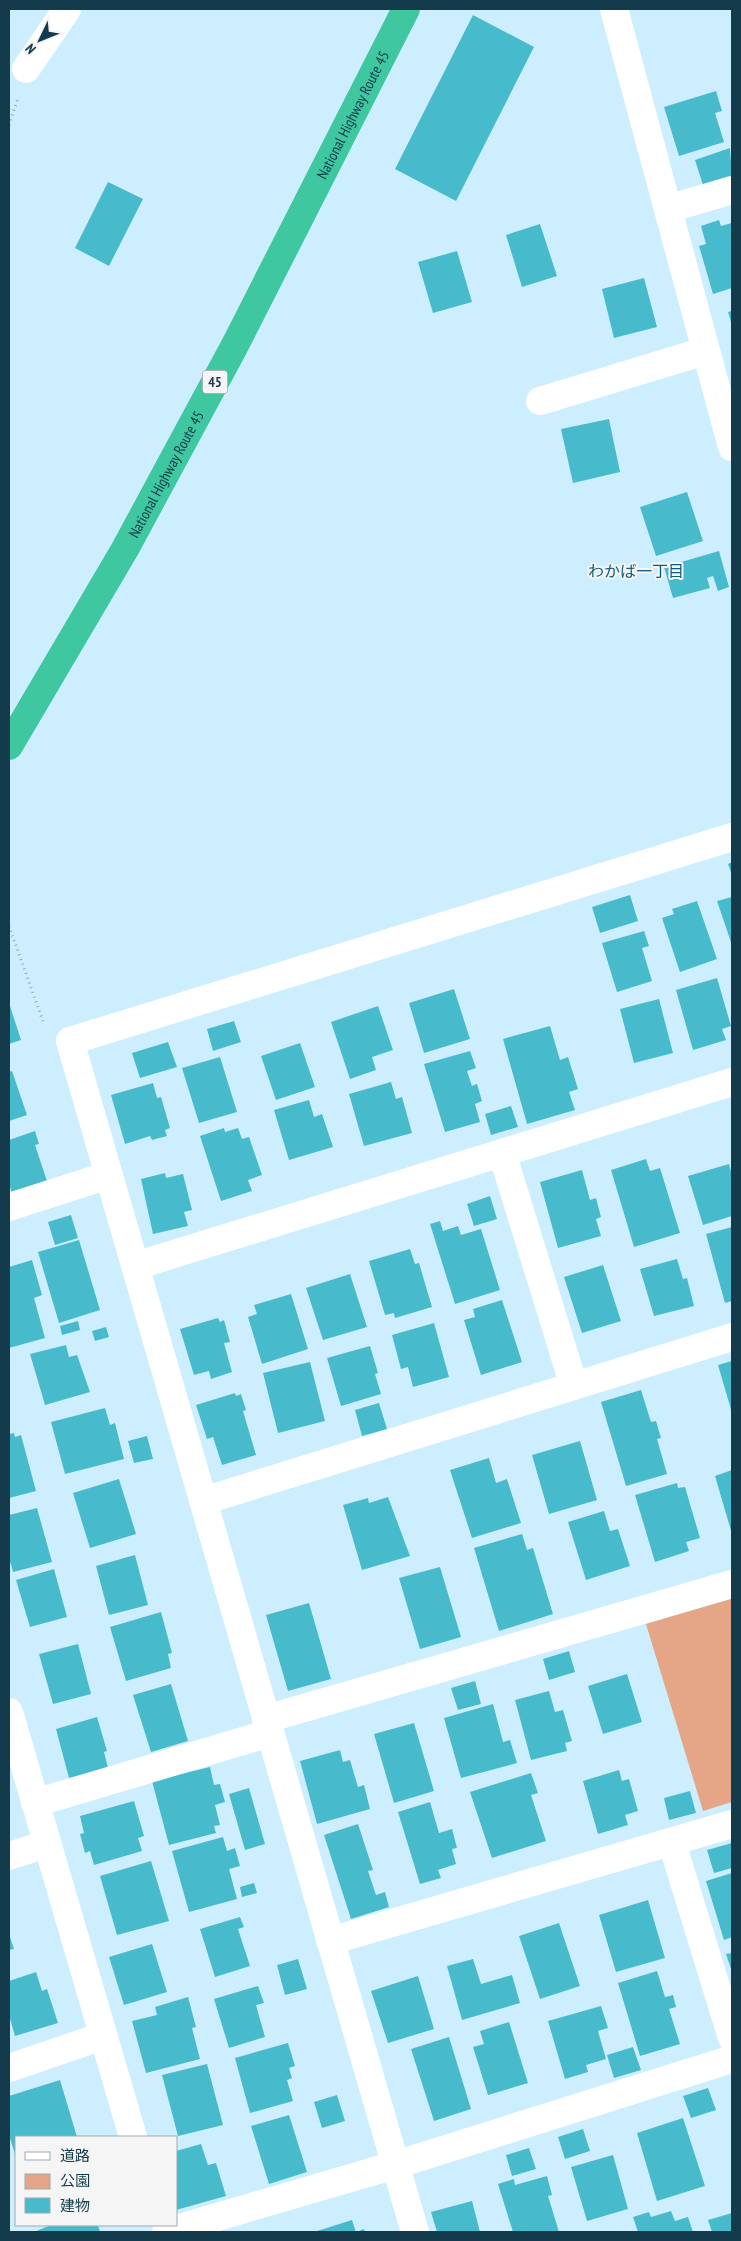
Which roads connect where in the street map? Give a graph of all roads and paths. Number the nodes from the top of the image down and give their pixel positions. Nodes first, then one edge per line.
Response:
1 (67, 9) edge
2 (406, 9) edge
3 (614, 9) edge
4 (26, 69) dead end
5 (732, 190) edge
6 (668, 209) junction
7 (706, 351) junction
8 (725, 391) edge
9 (540, 400) dead end
10 (732, 447) edge
11 (9, 746) edge
12 (732, 837) edge
13 (9, 926) edge
14 (70, 1041) junction
15 (732, 1082) edge
16 (502, 1153) junction
17 (109, 1175) junction
18 (9, 1207) edge
19 (135, 1266) junction
20 (732, 1338) edge
21 (574, 1386) junction
22 (203, 1501) junction
23 (732, 1584) edge
24 (9, 1712) edge
25 (268, 1726) junction
26 (35, 1803) junction
27 (732, 1824) edge
28 (672, 1843) junction
29 (47, 1844) junction
30 (9, 1856) edge
31 (330, 1941) junction
32 (103, 2036) junction
33 (732, 2038) edge
34 (732, 2059) edge
35 (9, 2068) edge
36 (133, 2136) edge
37 (395, 2165) junction
38 (166, 2232) edge
39 (415, 2232) edge

1 - 4 street
2 - 11 highway, National Highway Route 45 / 45
3 - 6 street
5 - 6 street
6 - 7 street
7 - 8 street
7 - 9 street
8 - 10 street
12 - 14 street
13 - 14 path
14 - 17 street
15 - 16 street
16 - 19 street
16 - 21 street
17 - 18 street
17 - 19 street
19 - 22 street
20 - 21 street
21 - 22 street
22 - 25 street
23 - 25 street
24 - 26 street
25 - 26 street
25 - 31 street
26 - 29 street
27 - 28 street
28 - 31 street
28 - 33 street
29 - 30 street
29 - 32 street
31 - 37 street
32 - 35 street
32 - 36 street
34 - 37 street
37 - 38 street
37 - 39 street

